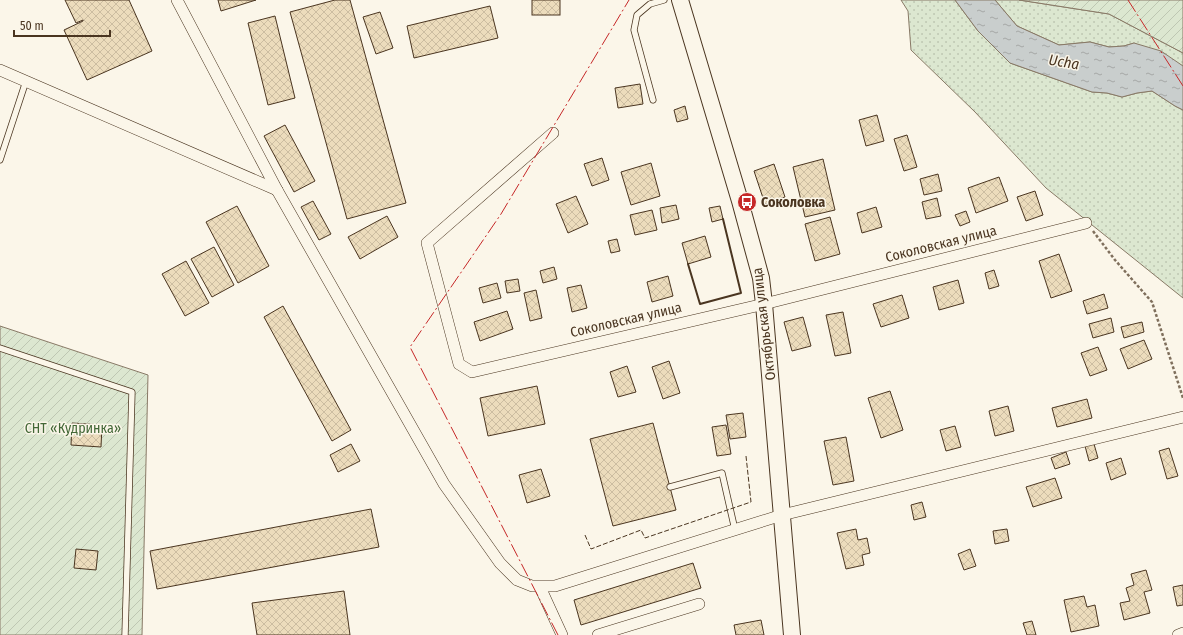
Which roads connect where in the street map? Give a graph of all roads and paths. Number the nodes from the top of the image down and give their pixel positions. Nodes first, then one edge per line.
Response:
1 (177, 0) edge
2 (664, 0) edge
3 (680, 0) edge
4 (0, 70) edge
5 (26, 81) junction
6 (652, 100) dead end
7 (553, 133) dead end
8 (0, 160) edge
9 (277, 190) junction
10 (1086, 223) joint
11 (764, 304) junction
12 (0, 348) edge
13 (1183, 398) edge
14 (1183, 417) edge
15 (670, 487) dead end
16 (782, 515) junction
17 (735, 530) junction
18 (540, 587) junction
19 (699, 604) dead end
20 (1183, 633) edge
21 (125, 635) edge
22 (562, 635) edge
23 (598, 635) edge
24 (792, 635) edge
25 (1178, 635) edge

1 - 9 street
2 - 6 lane
3 - 11 street, Октябрьская улица
4 - 5 street
5 - 8 lane
5 - 9 street
7 - 11 street, Соколовская улица
9 - 18 street
10 - 11 street, Соколовская улица
10 - 13 path
11 - 16 street, Октябрьская улица
12 - 21 lane
14 - 16 street
15 - 17 lane
16 - 17 street
16 - 24 street, Октябрьская улица
17 - 18 street
18 - 22 street
19 - 23 street
20 - 25 street

